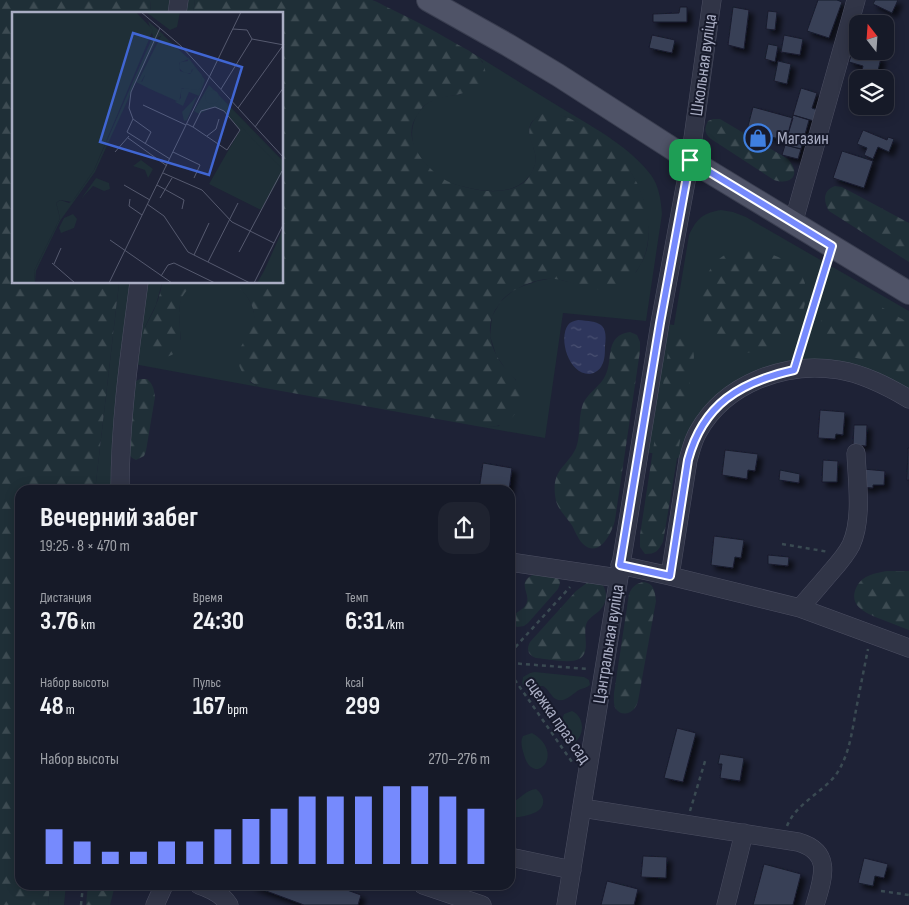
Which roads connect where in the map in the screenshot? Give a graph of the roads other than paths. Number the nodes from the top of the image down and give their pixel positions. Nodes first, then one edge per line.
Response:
1 (428, 0) edge
2 (712, 0) edge
3 (856, 0) edge
4 (690, 160) junction
5 (794, 224) junction
6 (139, 284) edge
7 (909, 293) edge
8 (660, 323) joint
9 (909, 399) edge
10 (856, 453) dead end
11 (120, 485) edge
12 (515, 563) edge
13 (619, 571) junction
14 (670, 576) junction
15 (800, 608) junction
16 (909, 648) edge
17 (582, 808) junction
18 (744, 833) junction
19 (515, 858) edge
20 (572, 870) junction
21 (162, 890) edge
22 (210, 890) edge
23 (438, 890) edge
24 (155, 905) edge
25 (229, 905) edge
26 (482, 905) edge
27 (566, 905) edge
28 (726, 905) edge
29 (815, 905) edge

1 - 4 main road
2 - 4 street, Школьная вуліца
3 - 5 street
4 - 5 main road
4 - 8 street, Школьная вуліца
5 - 7 main road
6 - 11 street
8 - 13 street, Цэнтральная вуліца
9 - 14 street
10 - 15 street
12 - 13 street
13 - 14 street
13 - 17 street, Цэнтральная вуліца
14 - 15 street
15 - 16 street
17 - 18 street
17 - 20 street, Цэнтральная вуліца
18 - 28 street
18 - 29 street
19 - 20 street
20 - 27 street, Цэнтральная вуліца
21 - 24 street
22 - 25 street
23 - 26 street

